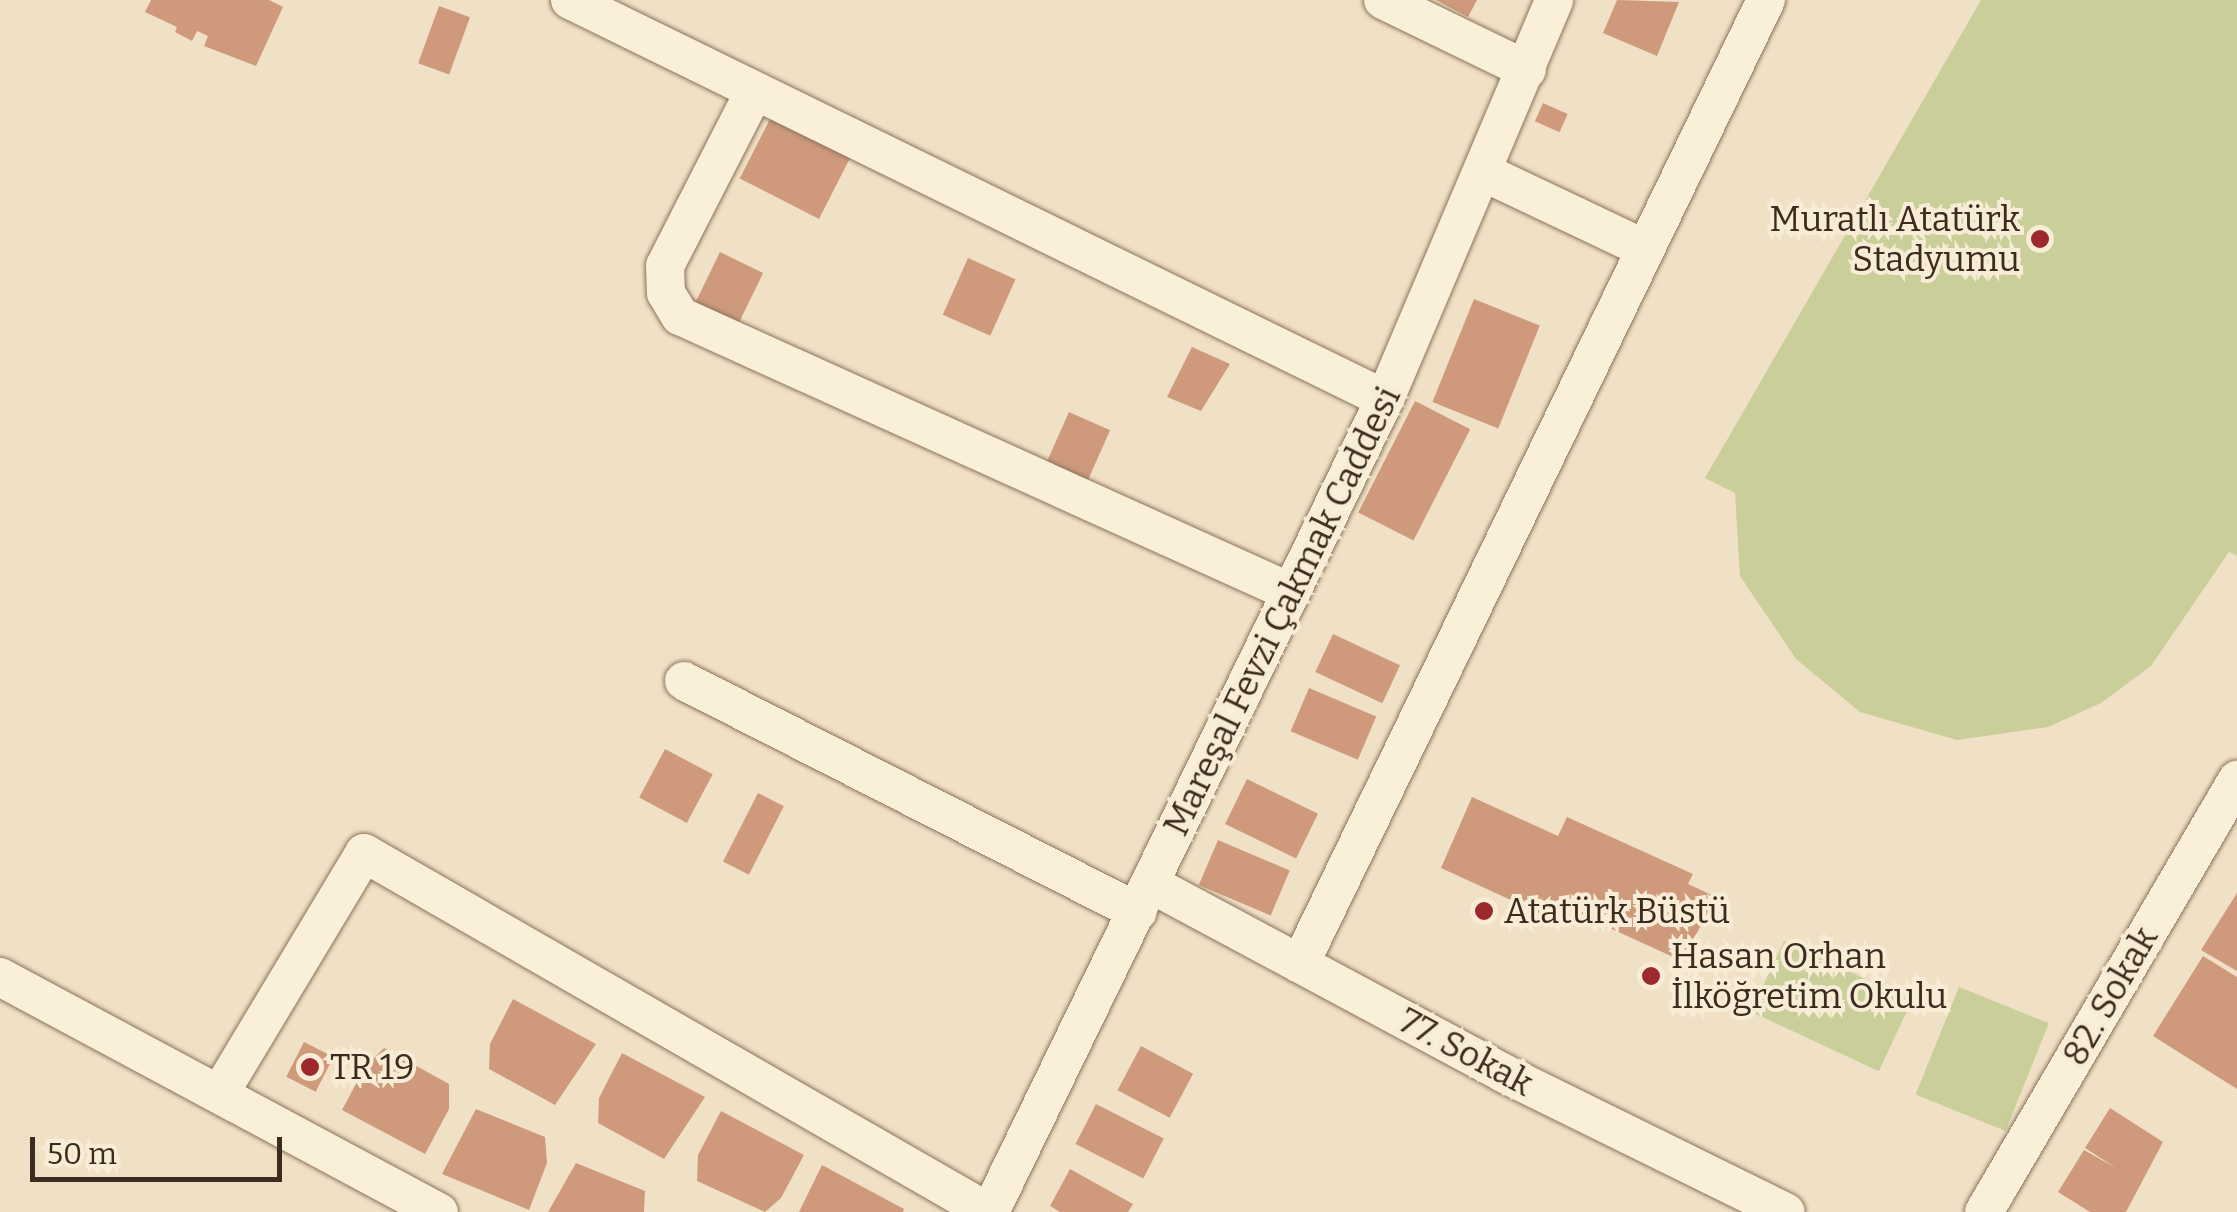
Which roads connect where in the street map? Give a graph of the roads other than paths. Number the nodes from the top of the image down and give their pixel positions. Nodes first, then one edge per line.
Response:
1 (570, 0) edge
2 (1384, 0) edge
3 (1554, 0) edge
4 (1766, 0) edge
5 (1526, 70) junction
6 (754, 92) junction
7 (1484, 172) junction
8 (1645, 250) junction
9 (1385, 399) junction
10 (1290, 592) junction
11 (684, 682) dead end
12 (2237, 780) edge
13 (1145, 898) junction
14 (1300, 964) junction
15 (0, 977) edge
16 (220, 1093) junction
17 (439, 1212) edge
18 (989, 1212) edge
19 (1786, 1212) edge
20 (1984, 1212) edge

1 - 6 street
2 - 5 street
3 - 5 street, Mareşal Fevzi Çakmak Caddesi
4 - 8 street
5 - 7 street, Mareşal Fevzi Çakmak Caddesi
6 - 9 street
6 - 10 street
7 - 8 street
7 - 9 street, Mareşal Fevzi Çakmak Caddesi
8 - 14 street
9 - 10 street, Mareşal Fevzi Çakmak Caddesi
10 - 13 street, Mareşal Fevzi Çakmak Caddesi
11 - 13 street, 77. Sokak
12 - 20 street, 82. Sokak
13 - 14 street, 77. Sokak
13 - 18 street, Mareşal Fevzi Çakmak Caddesi
14 - 19 street, 77. Sokak
15 - 16 street
16 - 17 street
16 - 18 street

